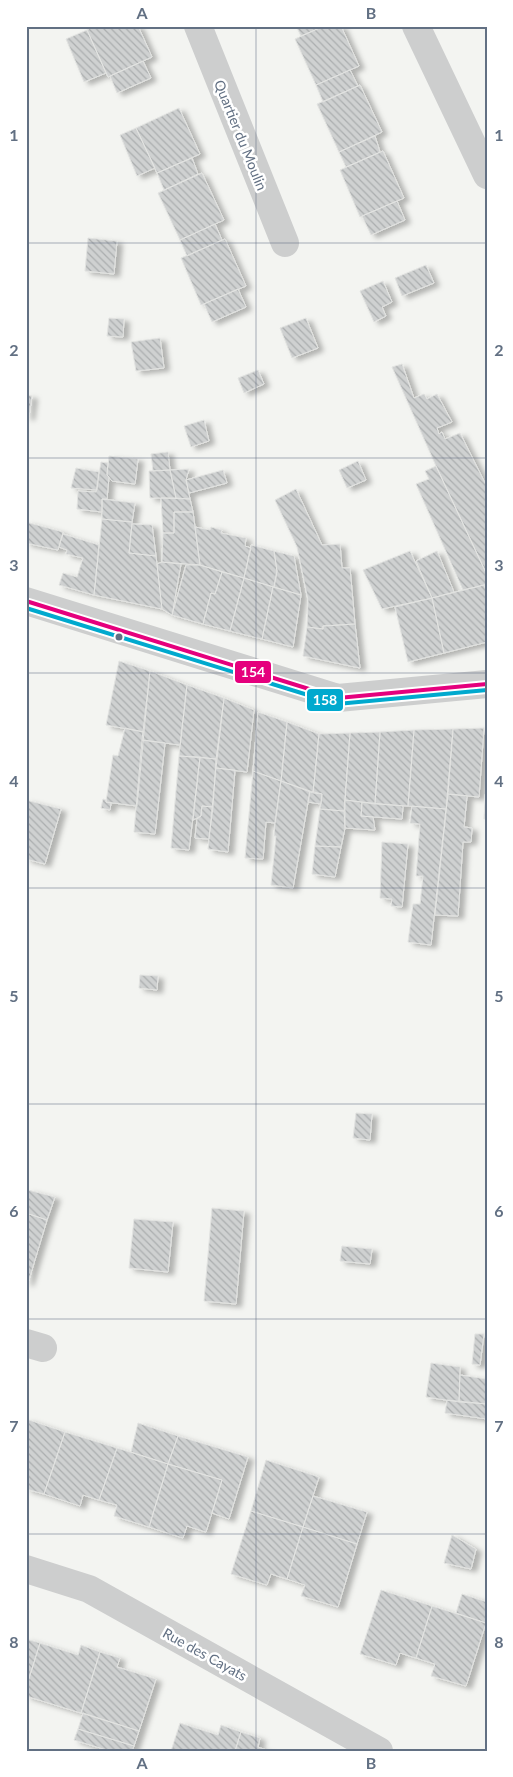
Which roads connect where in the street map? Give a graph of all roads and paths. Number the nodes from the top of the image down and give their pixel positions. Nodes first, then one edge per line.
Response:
1 (198, 26) edge
2 (416, 26) edge
3 (487, 175) edge
4 (285, 243) dead end
5 (26, 601) edge
6 (487, 684) edge
7 (26, 1569) edge
8 (379, 1751) edge

1 - 4 street, Quartier du Moulin
2 - 3 street
5 - 6 street
7 - 8 street, Rue des Cayats

